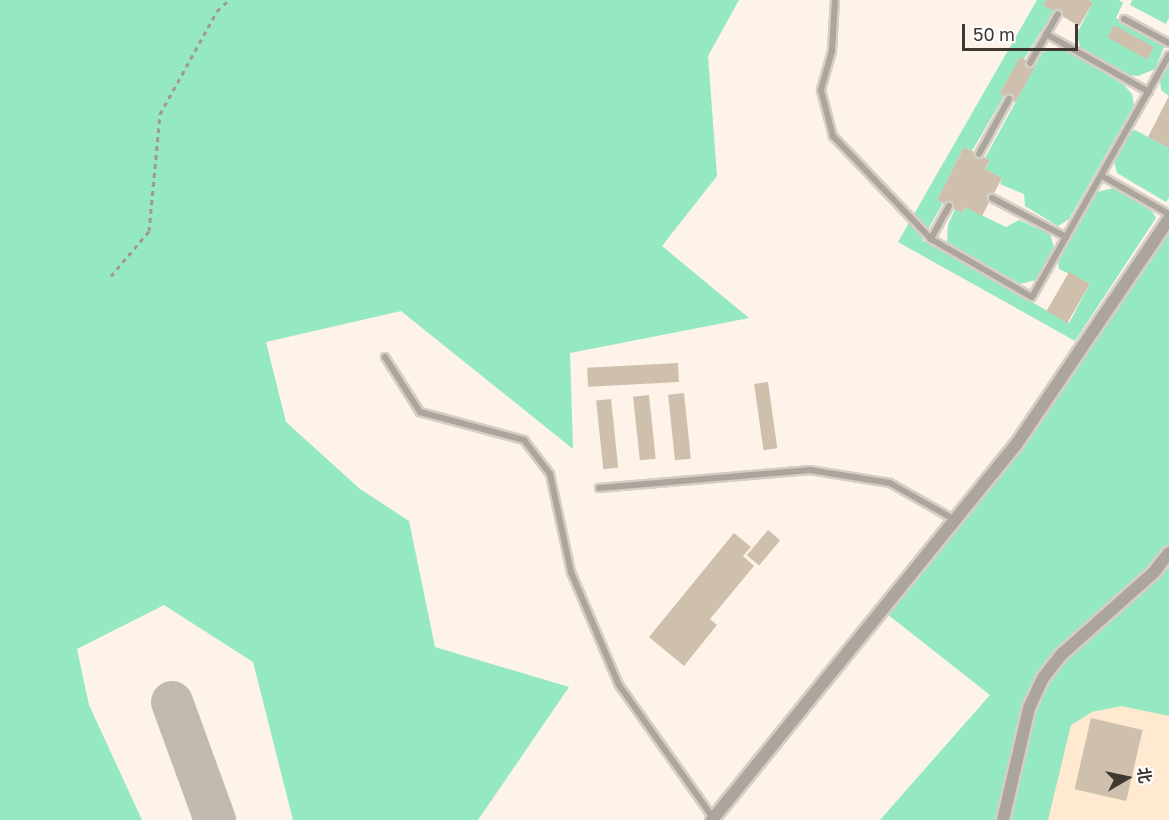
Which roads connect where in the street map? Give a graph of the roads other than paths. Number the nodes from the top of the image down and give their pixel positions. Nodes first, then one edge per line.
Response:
1 (835, 0) edge
2 (1058, 14) dead end
3 (1124, 18) dead end
4 (1046, 34) junction
5 (1169, 43) edge
6 (1169, 56) edge
7 (1030, 63) dead end
8 (1149, 92) junction
9 (1010, 99) dead end
10 (979, 154) dead end
11 (1102, 176) junction
12 (992, 198) dead end
13 (949, 206) dead end
14 (1169, 213) edge
15 (1169, 219) edge
16 (1066, 237) junction
17 (932, 239) junction
18 (385, 357) dead end
19 (599, 488) dead end
20 (955, 520) junction
21 (1169, 553) edge
22 (712, 819) edge
23 (1003, 820) edge

1 - 17 lane
2 - 4 lane
3 - 5 lane
4 - 7 lane
4 - 8 lane
6 - 8 lane
8 - 11 lane
9 - 10 lane
11 - 14 lane
11 - 16 lane
12 - 16 lane
13 - 17 lane
15 - 20 street
16 - 17 lane
18 - 22 lane
19 - 20 lane
20 - 22 street
21 - 23 street

